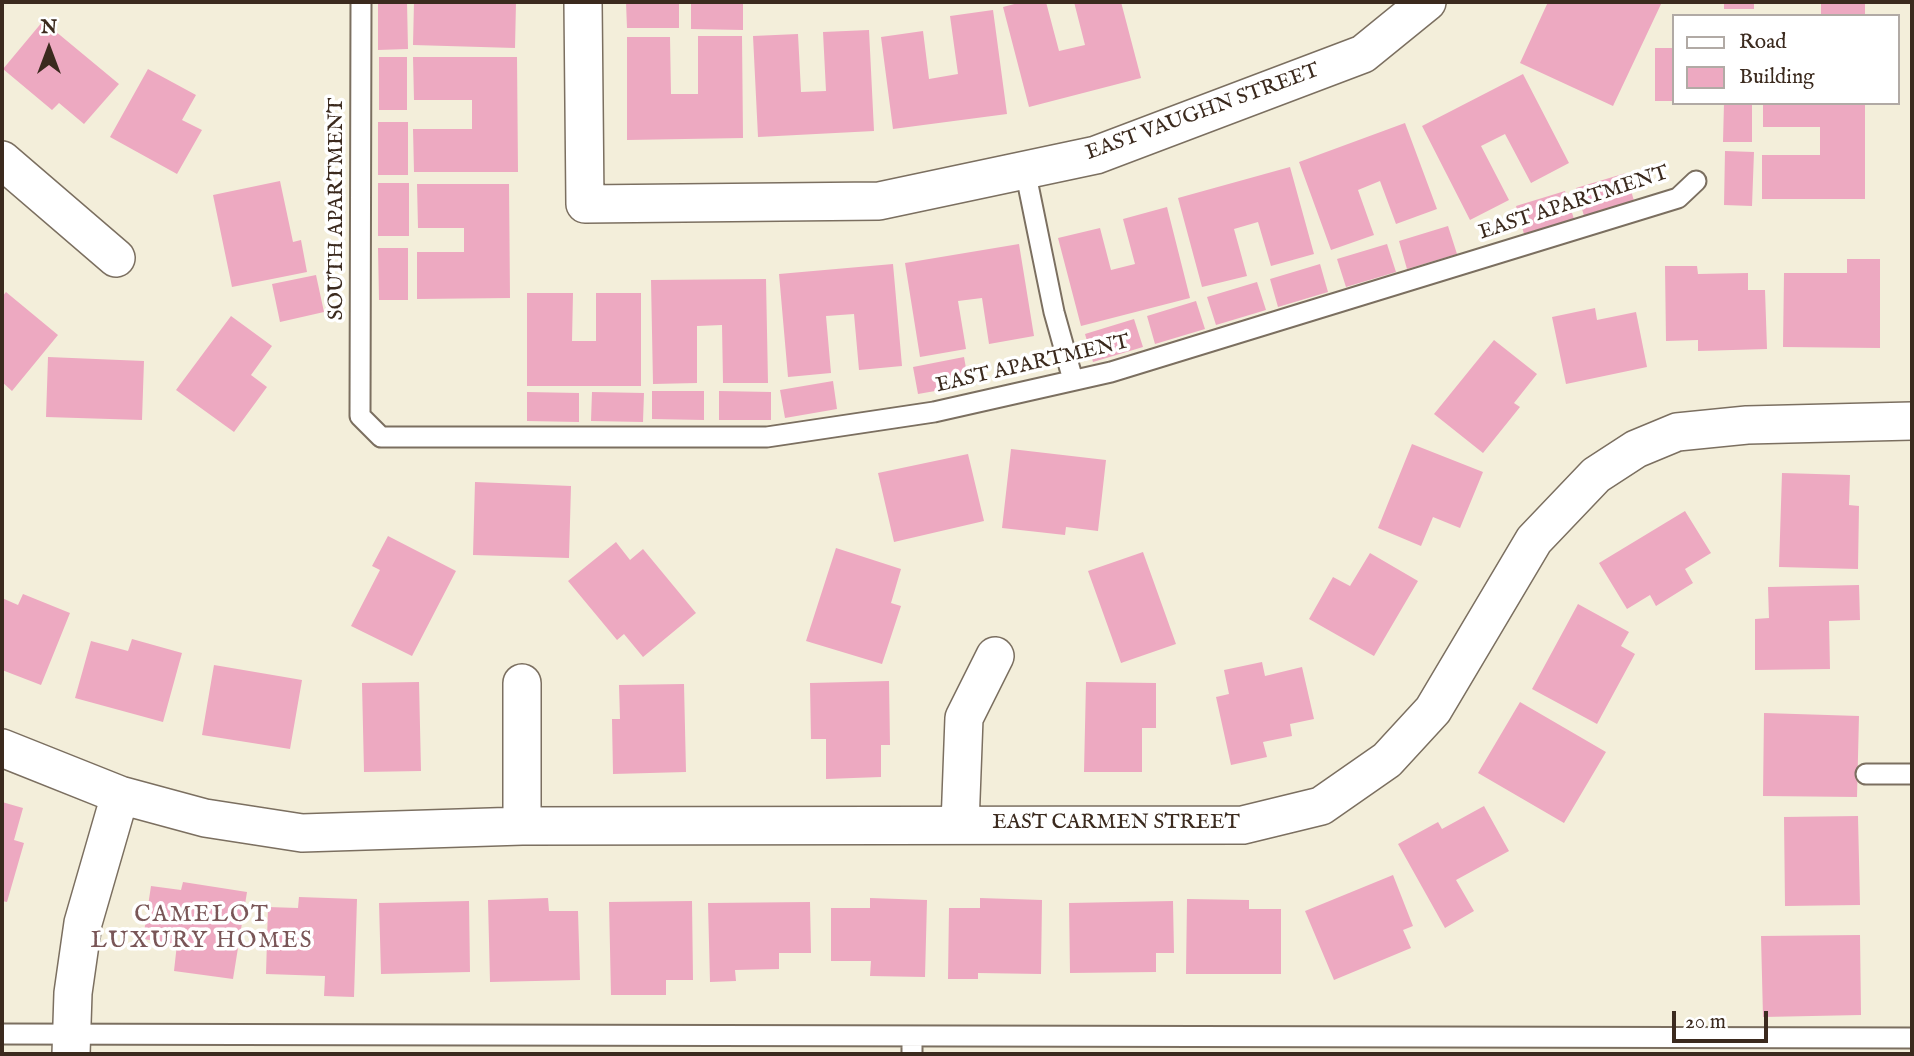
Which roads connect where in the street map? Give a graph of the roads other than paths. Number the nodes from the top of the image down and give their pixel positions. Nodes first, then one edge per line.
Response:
1 (361, 2) edge
2 (583, 2) edge
3 (1427, 2) edge
4 (2, 160) edge
5 (1025, 170) junction
6 (1696, 181) dead end
7 (116, 258) dead end
8 (1073, 380) junction
9 (360, 416) joint
10 (1912, 421) edge
11 (995, 656) dead end
12 (522, 683) dead end
13 (2, 748) edge
14 (1866, 774) dead end
15 (1912, 774) edge
16 (120, 795) junction
17 (960, 825) junction
18 (522, 826) junction
19 (2, 1034) edge
20 (1912, 1038) edge
21 (71, 1044) edge
22 (912, 1045) edge
23 (1322, 1045) edge
24 (1734, 1046) edge

1 - 9 lane, SOUTH APARTMENT
2 - 5 street, EAST VAUGHN STREET
3 - 5 street, EAST VAUGHN STREET
4 - 7 street
5 - 8 lane
6 - 8 lane, EAST APARTMENT
8 - 9 lane, EAST APARTMENT
10 - 17 street, EAST CARMEN STREET
11 - 17 street
12 - 18 street
13 - 16 street, EAST CARMEN STREET
14 - 15 lane
16 - 18 street, EAST CARMEN STREET
16 - 21 street
17 - 18 street, EAST CARMEN STREET
19 - 21 lane
20 - 24 lane
21 - 22 lane
22 - 23 lane
23 - 24 lane

